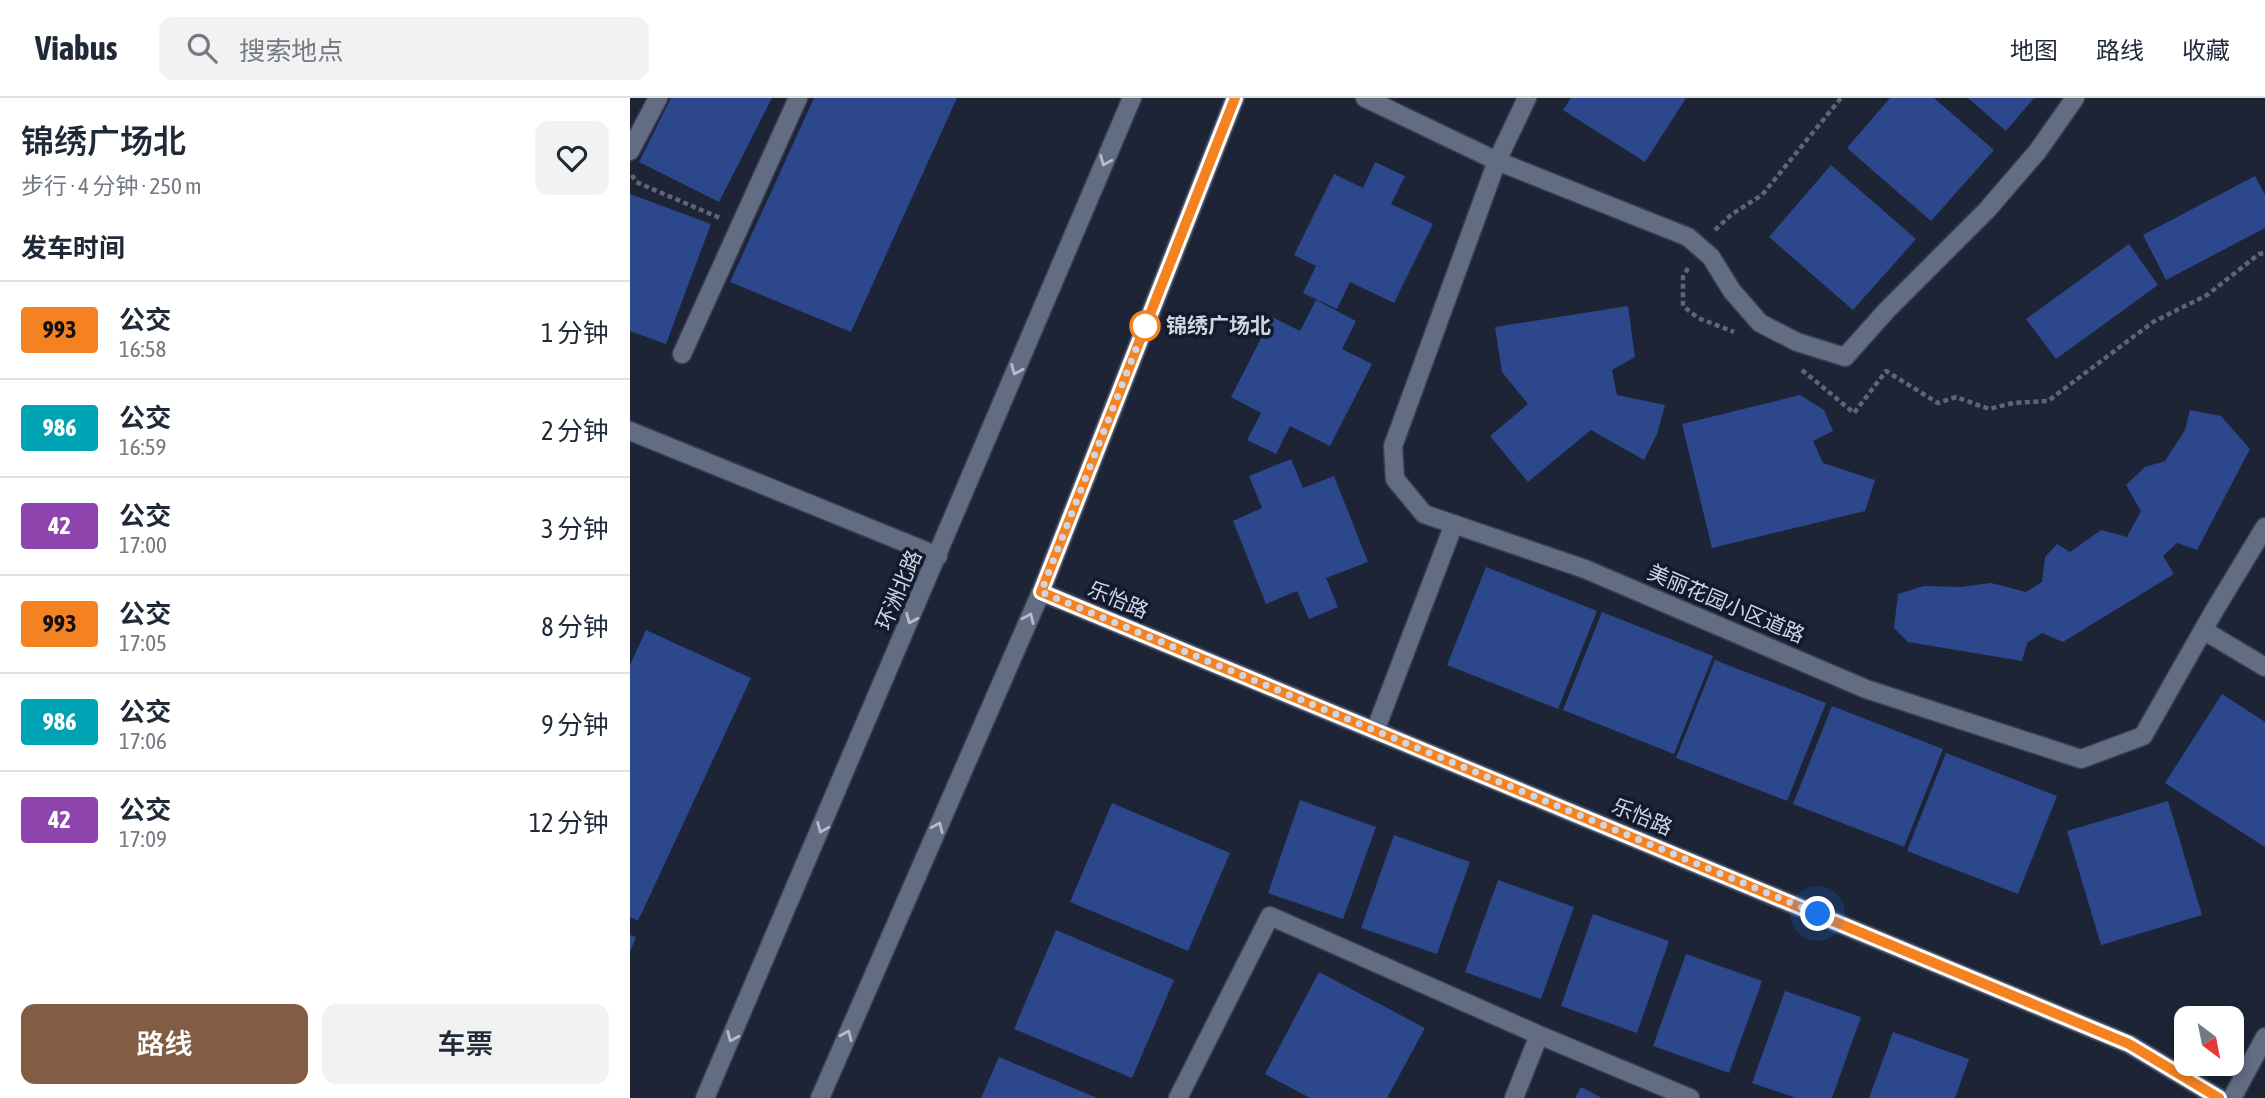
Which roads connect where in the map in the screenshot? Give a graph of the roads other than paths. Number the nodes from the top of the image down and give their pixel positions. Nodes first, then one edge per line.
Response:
1 (658, 98) edge
2 (798, 98) edge
3 (1132, 98) edge
4 (1235, 98) edge
5 (1365, 98) edge
6 (1527, 98) edge
7 (2076, 98) edge
8 (630, 151) edge
9 (1497, 160) junction
10 (682, 354) dead end
11 (630, 431) edge
12 (1454, 524) junction
13 (2265, 527) edge
14 (938, 556) junction
15 (1041, 592) junction
16 (2203, 630) junction
17 (2265, 667) edge
18 (1375, 731) junction
19 (1539, 1035) junction
20 (2265, 1037) edge
21 (705, 1098) edge
22 (820, 1098) edge
23 (1178, 1098) edge
24 (1514, 1098) edge
25 (1690, 1098) edge
26 (2219, 1098) edge
27 (2232, 1098) edge

1 - 8 street
2 - 10 street
3 -> 14 street, 环洲北路
4 - 15 street
5 - 9 street
6 - 9 street, 美丽花园小区道路
7 - 9 street
9 - 12 street, 美丽花园小区道路
11 - 14 street
12 - 16 street, 美丽花园小区道路
12 - 18 street
13 - 16 street, 美丽花园小区道路
14 -> 21 street, 环洲北路
15 - 18 street, 乐怡路
22 -> 15 street
16 - 17 street
18 - 26 street, 乐怡路
19 - 23 street
19 - 24 street
19 - 25 street
20 - 27 street

